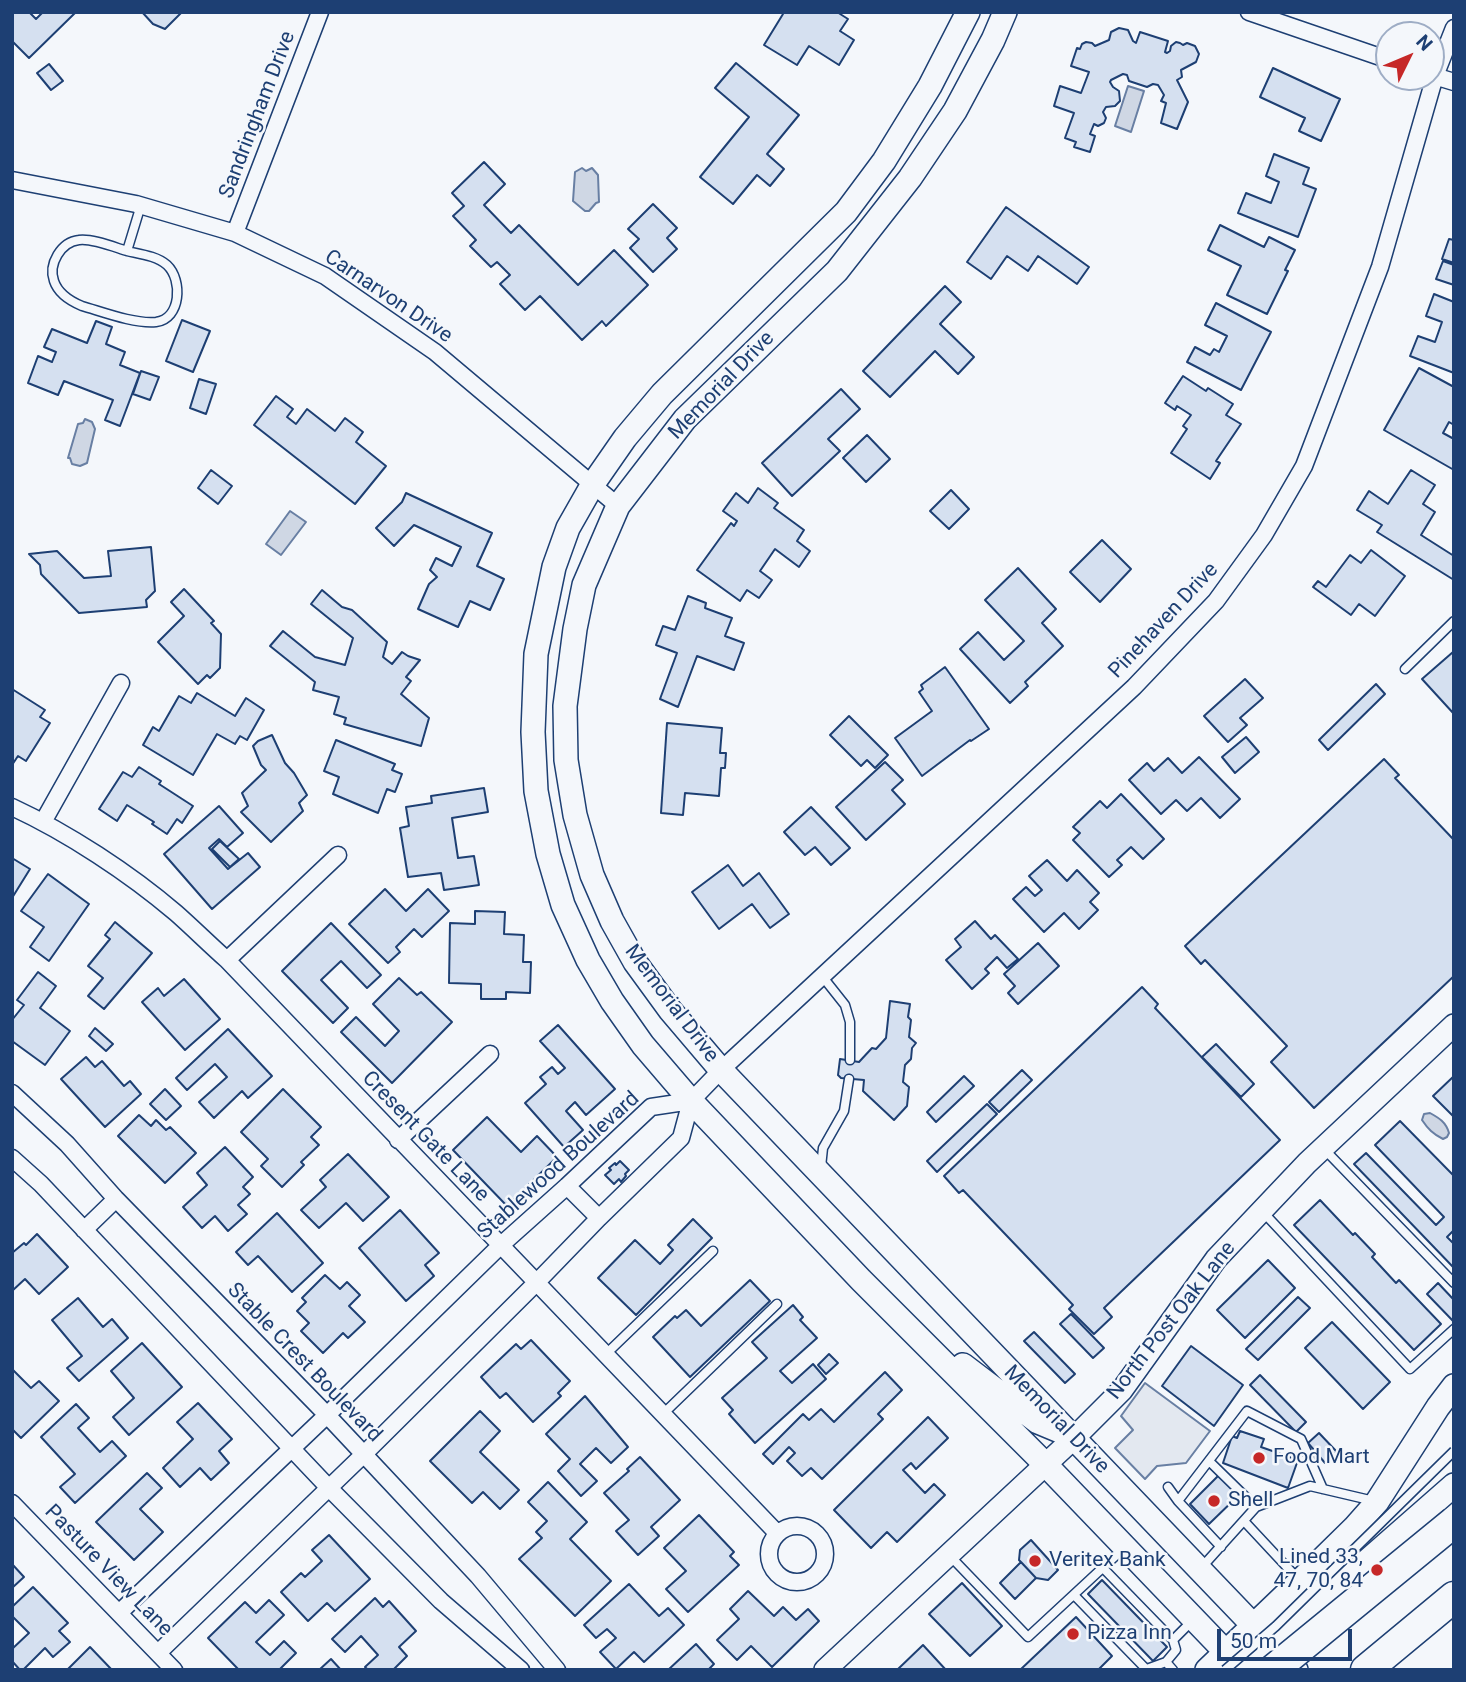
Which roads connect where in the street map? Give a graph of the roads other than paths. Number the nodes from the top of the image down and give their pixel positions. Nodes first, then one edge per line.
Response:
1 (320, 12) edge
2 (968, 12) edge
3 (1005, 12) edge
4 (1248, 12) edge
5 (1454, 28) edge
6 (1445, 48) edge
7 (1375, 55) edge
8 (1429, 91) edge
9 (884, 161) junction
10 (910, 178) junction
11 (12, 180) edge
12 (141, 205) junction
13 (235, 233) junction
14 (127, 251) junction
15 (593, 484) junction
16 (618, 506) junction
17 (1454, 621) edge
18 (1405, 669) dead end
19 (121, 683) dead end
20 (12, 807) edge
21 (43, 822) junction
22 (338, 855) dead end
23 (228, 961) junction
24 (822, 976) junction
25 (1454, 1025) edge
26 (491, 1055) dead end
27 (850, 1060) dead end
28 (721, 1070) junction
29 (849, 1079) dead end
30 (12, 1093) edge
31 (691, 1101) junction
32 (398, 1140) junction
33 (1323, 1148) junction
34 (12, 1158) edge
35 (820, 1174) junction
36 (567, 1186) junction
37 (116, 1199) junction
38 (1261, 1210) junction
39 (599, 1218) junction
40 (85, 1230) junction
41 (501, 1245) junction
42 (713, 1251) dead end
43 (537, 1282) junction
44 (1454, 1283) edge
45 (777, 1304) dead end
46 (900, 1318) junction
47 (1454, 1329) edge
48 (606, 1354) junction
49 (1454, 1386) edge
50 (663, 1414) junction
51 (327, 1415) junction
52 (1074, 1437) junction
53 (292, 1447) junction
54 (1454, 1451) edge
55 (363, 1455) junction
56 (1209, 1461) junction
57 (1045, 1464) junction
58 (1454, 1485) edge
59 (1168, 1487) dead end
60 (329, 1488) junction
61 (1323, 1489) junction
62 (1178, 1502) junction
63 (1377, 1502) junction
64 (12, 1503) edge
65 (1256, 1507) junction
66 (1244, 1521) junction
67 (1454, 1522) edge
68 (777, 1533) dead end
69 (1221, 1547) junction
70 (1125, 1548) junction
71 (949, 1555) junction
72 (1103, 1568) junction
73 (1200, 1569) junction
74 (1300, 1581) junction
75 (1074, 1595) junction
76 (1454, 1597) edge
77 (119, 1613) junction
78 (1194, 1619) junction
79 (1254, 1626) junction
80 (1174, 1640) junction
81 (158, 1653) junction
82 (1274, 1659) edge
83 (1225, 1661) edge
84 (1166, 1662) junction
85 (832, 1668) edge
86 (1145, 1669) edge
87 (174, 1670) edge
88 (521, 1670) edge
89 (557, 1670) edge
90 (1173, 1670) edge
91 (1207, 1670) edge
92 (1243, 1670) edge
93 (1251, 1670) edge
94 (1296, 1670) edge
95 (1366, 1670) edge

1 - 13 street, Sandringham Drive
2 - 9 main road, Memorial Drive
3 - 10 main road, Memorial Drive
4 - 7 street
5 - 6 street, Pinehaven Drive
8 - 24 street, Pinehaven Drive
9 - 10 main road
9 - 15 main road, Memorial Drive
10 - 16 main road, Memorial Drive
11 - 12 street, Carnarvon Drive
12 - 13 street, Carnarvon Drive
12 - 14 lane
13 - 15 street, Carnarvon Drive
14 - 14 lane
15 - 16 street, Carnarvon Drive
15 - 31 main road, Memorial Drive
16 - 28 main road, Memorial Drive
17 - 18 lane
19 - 21 street
20 - 21 street, Cresent Gate Lane
21 - 23 street, Cresent Gate Lane
22 - 23 street
23 - 32 street, Cresent Gate Lane
24 - 27 lane
24 - 28 street, Pinehaven Drive
25 - 33 street, North Post Oak Lane
26 - 32 street
28 - 31 street, Pinehaven Drive
28 - 35 main road, Memorial Drive
29 - 35 lane
30 - 37 street, Stable Crest Boulevard
31 - 36 street, Stablewood Boulevard
31 - 39 street
31 - 46 main road, Memorial Drive
32 - 41 street, Cresent Gate Lane
33 - 38 street, North Post Oak Lane
33 - 44 lane
34 - 40 street
35 - 52 main road, Memorial Drive
36 - 39 street
36 - 41 street, Stablewood Boulevard
37 - 40 street
37 - 51 street, Stable Crest Boulevard
38 - 47 lane
38 - 52 street, North Post Oak Lane
39 - 43 street
40 - 53 street
41 - 43 street, Cresent Gate Lane
41 - 51 street, Stablewood Boulevard
42 - 48 lane
43 - 48 street, Cresent Gate Lane
43 - 55 street
45 - 50 lane
46 - 52 main road
46 - 57 main road, Memorial Drive
48 - 50 street, Cresent Gate Lane
49 - 63 main road
50 - 68 street, Cresent Gate Lane
51 - 53 street, Stablewood Boulevard
51 - 55 street, Stable Crest Boulevard
52 - 57 street, North Post Oak Lane
52 - 73 main road, Memorial Drive
53 - 60 street
53 - 77 street, Stablewood Boulevard
54 - 83 lane, bridge
55 - 60 street
55 - 89 street, Stable Crest Boulevard
56 - 61 lane
56 - 62 lane
56 - 65 lane
57 - 70 main road, Memorial Drive
57 - 71 street, North Post Oak Lane
58 - 82 main road
59 - 62 lane
60 - 81 street
60 - 88 street
61 - 63 lane
61 - 65 lane
62 - 69 lane
63 - 74 main road
64 - 77 street, Pasture View Lane
65 - 66 lane
66 - 69 lane
66 - 74 lane
67 - 82 highway, bridge
69 - 73 lane
70 - 72 lane
70 - 78 main road, Memorial Drive
71 - 75 lane
71 - 85 street, North Post Oak Lane
72 - 75 lane
72 - 80 lane
73 - 79 main road, Memorial Drive
74 - 79 main road
75 - 86 lane
76 - 95 highway
77 - 81 street, Pasture View Lane
78 - 80 lane
78 - 83 main road, Memorial Drive
79 - 82 main road, Memorial Drive
79 - 83 main road
80 - 84 lane
81 - 87 street, Pasture View Lane
82 - 93 main road
82 - 94 main road, Memorial Drive
83 - 91 main road
83 - 92 main road, Memorial Drive
84 - 86 lane
84 - 90 lane

